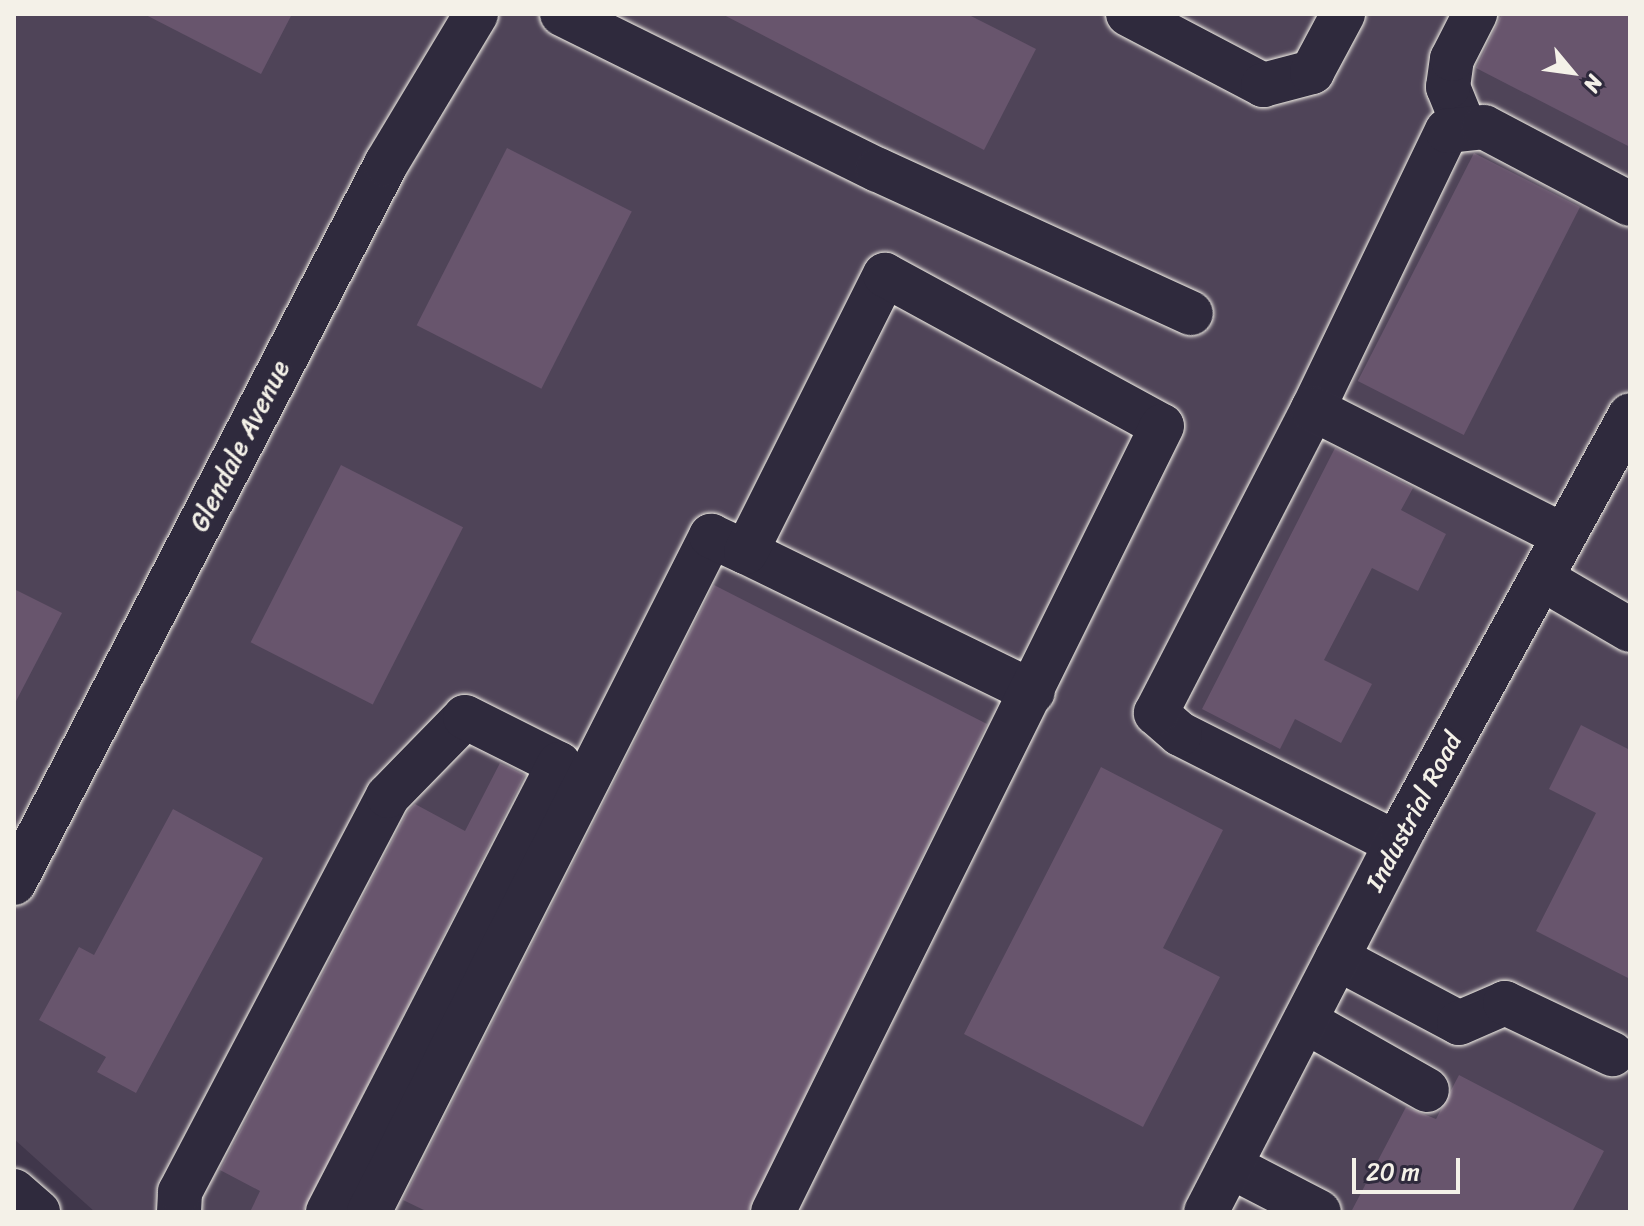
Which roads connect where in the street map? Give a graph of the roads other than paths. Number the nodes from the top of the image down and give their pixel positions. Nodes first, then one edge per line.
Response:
1 (562, 14) edge
2 (1128, 14) edge
3 (1343, 14) edge
4 (1475, 14) edge
5 (458, 20) edge
6 (1463, 124) junction
7 (1630, 204) edge
8 (1191, 313) dead end
9 (1313, 409) junction
10 (1630, 415) edge
11 (1564, 536) junction
12 (746, 552) junction
13 (1541, 578) junction
14 (1630, 630) edge
15 (1033, 692) junction
16 (1396, 843) junction
17 (20, 856) edge
18 (1337, 958) junction
19 (1305, 1021) junction
20 (1612, 1054) dead end
21 (1427, 1090) dead end
22 (1230, 1166) junction
23 (14, 1191) edge
24 (38, 1212) edge
25 (179, 1212) edge
26 (328, 1212) edge
27 (369, 1212) edge
28 (773, 1212) edge
29 (1206, 1212) edge
30 (1319, 1212) edge

1 - 8 street
2 - 3 street
4 - 6 street
5 - 17 street, Glendale Avenue
6 - 7 street
6 - 9 street
9 - 11 street
9 - 16 street
10 - 11 street, Industrial Road
11 - 13 street, Industrial Road
12 - 15 street
12 - 15 street
12 - 27 street
13 - 14 street
13 - 16 street, Industrial Road
15 - 28 street
16 - 18 street, Industrial Road
18 - 19 street, Industrial Road
18 - 20 street
19 - 21 street
19 - 22 street, Industrial Road
22 - 29 street, Industrial Road
22 - 30 street
23 - 24 street
25 - 26 street

